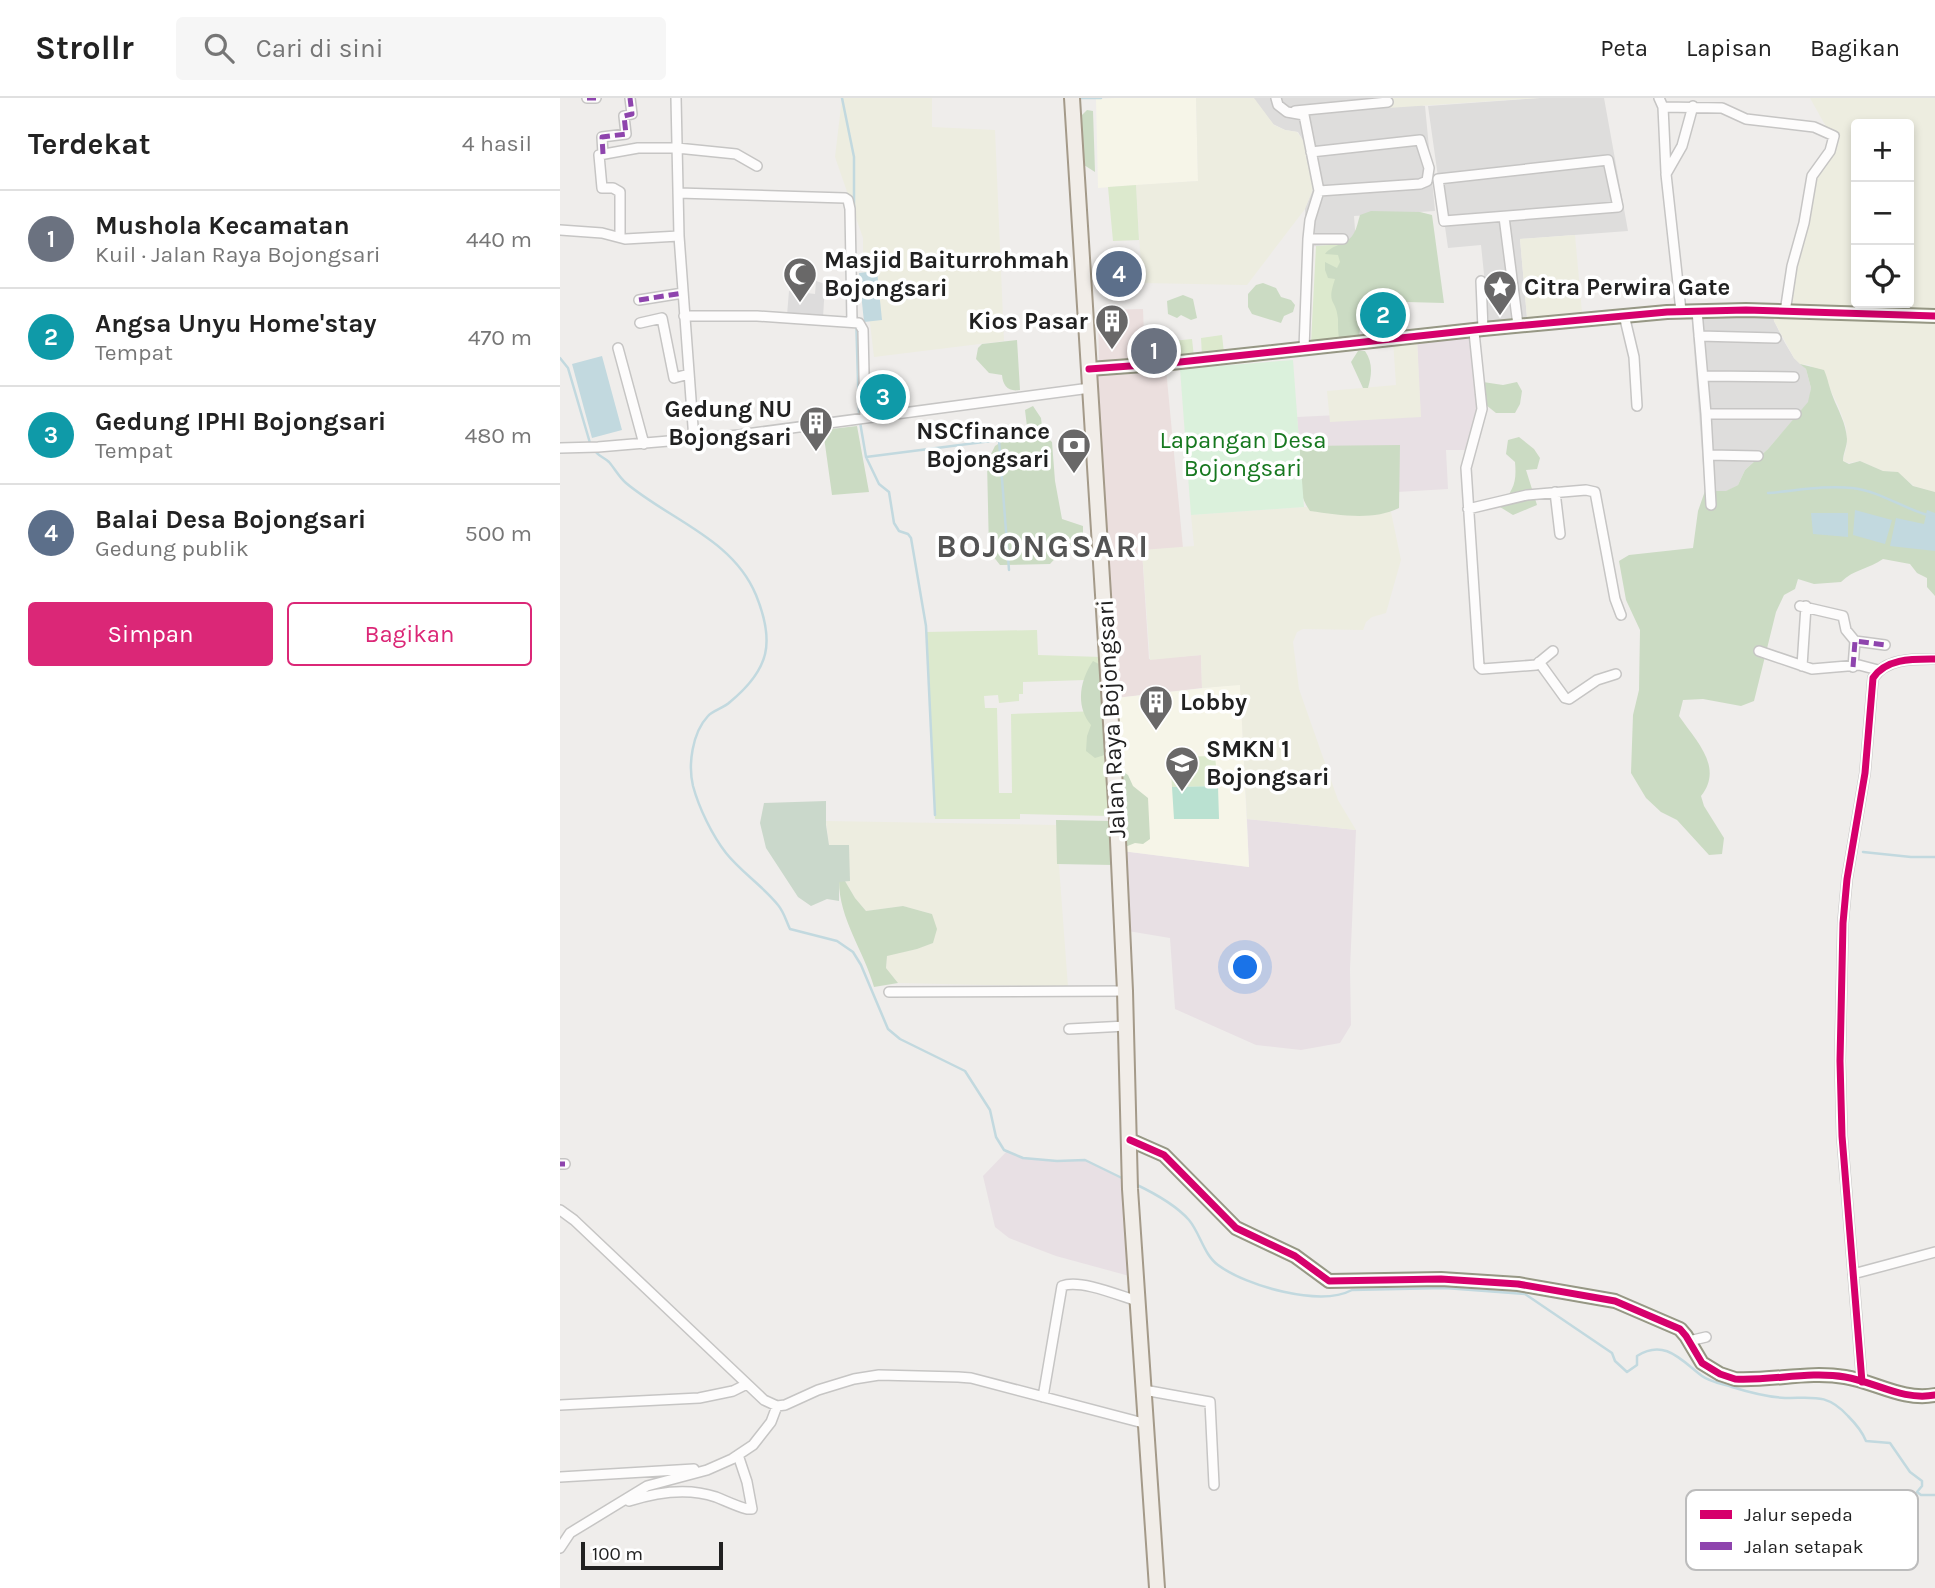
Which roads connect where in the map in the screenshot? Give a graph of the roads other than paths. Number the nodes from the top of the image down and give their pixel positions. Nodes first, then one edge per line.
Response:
1 (587, 98) edge
2 (596, 98) edge
3 (630, 98) edge
4 (676, 98) edge
5 (1072, 98) edge
6 (1276, 98) edge
7 (1365, 101) edge
8 (1388, 102) dead end
9 (1661, 103) edge
10 (1693, 106) junction
11 (1287, 112) junction
12 (677, 148) junction
13 (1311, 152) junction
14 (603, 154) junction
15 (757, 166) dead end
16 (1666, 174) junction
17 (1319, 191) junction
18 (678, 193) junction
19 (1504, 218) junction
20 (560, 230) edge
21 (679, 236) junction
22 (620, 237) junction
23 (1308, 239) junction
24 (1343, 239) dead end
25 (1481, 281) dead end
26 (683, 293) junction
27 (639, 300) dead end
28 (1681, 311) junction
29 (1697, 311) junction
30 (1785, 312) junction
31 (1624, 315) junction
32 (684, 316) junction
33 (1935, 316) edge
34 (640, 323) dead end
35 (855, 323) junction
36 (1518, 325) junction
37 (1479, 330) junction
38 (1699, 336) junction
39 (1776, 338) dead end
40 (618, 348) dead end
41 (1304, 349) junction
42 (1089, 369) junction
43 (689, 374) junction
44 (1703, 376) junction
45 (1794, 377) dead end
46 (1090, 388) junction
47 (1637, 406) dead end
48 (1706, 414) junction
49 (1796, 414) dead end
50 (861, 418) junction
51 (694, 440) junction
52 (644, 444) junction
53 (560, 448) edge
54 (1709, 455) junction
55 (1758, 456) dead end
56 (1555, 492) junction
57 (1711, 505) dead end
58 (1468, 509) junction
59 (1560, 534) dead end
60 (1620, 615) dead end
61 (1855, 641) junction
62 (1885, 645) dead end
63 (1759, 651) dead end
64 (1553, 652) dead end
65 (1935, 659) edge
66 (1539, 662) junction
67 (1802, 666) junction
68 (1853, 667) junction
69 (1878, 670) junction
70 (1616, 674) dead end
71 (1125, 991) junction
72 (889, 992) dead end
73 (1126, 1027) junction
74 (1069, 1029) dead end
75 (1130, 1140) junction
76 (560, 1210) edge
77 (1935, 1252) edge
78 (1853, 1274) junction
79 (1137, 1301) junction
80 (1706, 1337) dead end
81 (1692, 1340) junction
82 (1862, 1382) junction
83 (747, 1384) junction
84 (1144, 1390) junction
85 (1935, 1395) edge
86 (1043, 1397) junction
87 (560, 1405) edge
88 (777, 1406) junction
89 (1147, 1424) junction
90 (738, 1455) junction
91 (707, 1470) junction
92 (560, 1477) edge
93 (1214, 1485) dead end
94 (618, 1505) junction
95 (560, 1548) edge
96 (1157, 1588) edge

1 - 2 street
3 - 14 street
4 - 12 street
5 - 42 main road, Jalan Raya Bojongsari
6 - 11 street
7 - 8 street
7 - 11 street
9 - 10 street
9 - 16 street
10 - 16 street
10 - 30 street
11 - 13 street
12 - 14 street
12 - 15 street
12 - 18 street
13 - 17 street
13 - 17 street
14 - 22 street
16 - 28 street
17 - 23 street
18 - 21 street
18 - 35 street
19 - 19 street
19 - 36 street
20 - 22 street
21 - 22 street
21 - 26 street
23 - 24 street
23 - 41 street
25 - 37 street
26 - 27 street
26 - 32 street
28 - 29 street
28 - 31 street
29 - 30 street
29 - 38 street
30 - 33 street
31 - 36 street
31 - 47 street
32 - 35 street
32 - 43 street
34 - 43 street
35 - 50 street
36 - 37 street
37 - 41 street
37 - 58 street
38 - 39 street
38 - 44 street
40 - 52 street
41 - 42 street
42 - 46 main road, Jalan Raya Bojongsari
43 - 51 street
44 - 45 street
44 - 48 street
46 - 50 street
46 - 71 main road, Jalan Raya Bojongsari
48 - 49 street
48 - 54 street
50 - 51 street
51 - 52 street
52 - 53 street
54 - 55 street
54 - 57 street
56 - 58 street
56 - 59 street
56 - 60 street
58 - 66 street
61 - 62 street
61 - 67 street
61 - 68 street
63 - 67 street
64 - 66 street
65 - 69 street
66 - 70 street
67 - 68 street
68 - 69 street
69 - 78 street
71 - 72 street
71 - 73 main road, Jalan Raya Bojongsari
73 - 74 street
73 - 75 main road, Jalan Raya Bojongsari
75 - 79 main road, Jalan Raya Bojongsari
75 - 81 street
76 - 83 street
77 - 78 street
78 - 82 street
79 - 84 main road, Jalan Raya Bojongsari
79 - 86 street
80 - 81 street
81 - 82 street
82 - 85 street
83 - 87 street
83 - 88 street
84 - 89 main road, Jalan Raya Bojongsari
84 - 93 street
86 - 88 street
86 - 89 street
88 - 90 street
89 - 96 main road, Jalan Raya Bojongsari
90 - 91 street
90 - 94 street
91 - 92 street
91 - 94 street
94 - 95 street

